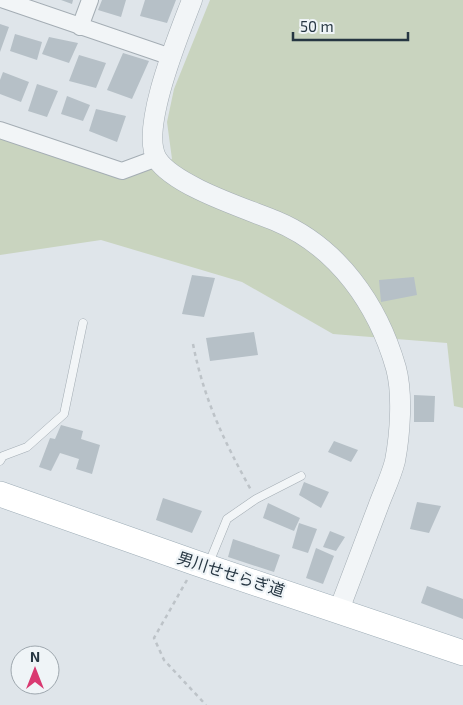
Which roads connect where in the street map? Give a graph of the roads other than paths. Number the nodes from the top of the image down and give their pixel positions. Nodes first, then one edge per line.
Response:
1 (4, 0) edge
2 (90, 0) edge
3 (192, 0) edge
4 (80, 27) junction
5 (171, 57) junction
6 (0, 130) edge
7 (156, 158) junction
8 (83, 323) dead end
9 (0, 461) edge
10 (301, 476) dead end
11 (0, 494) edge
12 (202, 565) junction
13 (339, 610) junction
14 (463, 653) edge

1 - 4 street
2 - 4 street
3 - 5 street
4 - 5 street
5 - 7 street
6 - 7 street
7 - 13 street
8 - 9 lane
10 - 12 lane
11 - 12 main road, 男川せせらぎ道
12 - 13 main road, 男川せせらぎ道
13 - 14 main road, 男川せせらぎ道

